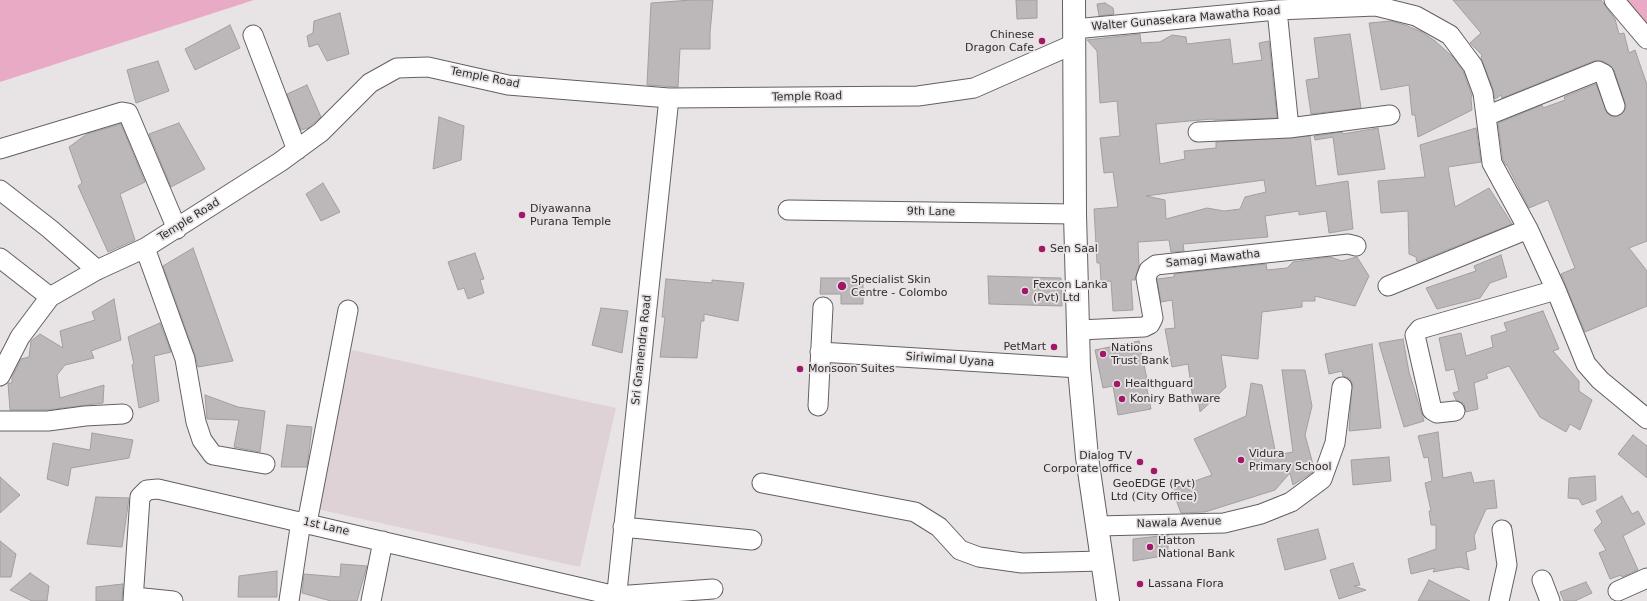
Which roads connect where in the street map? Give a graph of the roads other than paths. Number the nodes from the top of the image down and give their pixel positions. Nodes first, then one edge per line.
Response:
1 (1074, 0) edge
2 (1614, 0) edge
3 (1277, 10) junction
4 (252, 35) dead end
5 (1074, 36) junction
6 (1647, 39) edge
7 (669, 98) junction
8 (1615, 106) dead end
9 (1390, 115) dead end
10 (1486, 116) junction
11 (1289, 128) junction
12 (1198, 132) dead end
13 (0, 149) edge
14 (297, 150) junction
15 (0, 190) edge
16 (788, 210) dead end
17 (1075, 214) junction
18 (176, 229) junction
19 (1528, 229) junction
20 (1356, 246) dead end
21 (145, 248) junction
22 (0, 258) edge
23 (97, 270) junction
24 (1388, 286) dead end
25 (1556, 290) junction
26 (50, 297) junction
27 (823, 307) dead end
28 (348, 310) dead end
29 (1079, 330) junction
30 (820, 352) junction
31 (1079, 368) junction
32 (0, 376) edge
33 (1342, 386) dead end
34 (818, 406) dead end
35 (1455, 411) dead end
36 (123, 414) dead end
37 (1647, 419) edge
38 (0, 421) edge
39 (265, 464) dead end
40 (762, 482) dead end
41 (304, 522) junction
42 (1098, 526) junction
43 (623, 527) junction
44 (1502, 530) dead end
45 (752, 540) dead end
46 (383, 541) junction
47 (1102, 561) junction
48 (1647, 578) edge
49 (1542, 580) dead end
50 (713, 589) dead end
51 (1618, 591) dead end
52 (133, 599) edge
53 (616, 599) edge
54 (173, 601) edge
55 (289, 601) edge
56 (371, 601) edge
57 (1108, 601) edge
58 (1499, 601) edge
59 (1550, 601) edge

1 - 5 main road
2 - 6 street
3 - 5 street, Walter Gunasekara Mawatha Road
3 - 10 street, Walter Gunasekara Mawatha Road
3 - 11 street
4 - 14 street
5 - 7 street, Temple Road
5 - 17 main road
7 - 14 street, Temple Road
7 - 43 street, Sri Gnanendra Road
8 - 10 street
9 - 11 street
10 - 19 street, Walter Gunasekara Mawatha Road
11 - 12 street
13 - 18 street
14 - 18 street, Temple Road
15 - 23 street
16 - 17 street, 9th Lane
17 - 29 main road
18 - 21 street, Temple Road
19 - 24 street
19 - 25 street, Walter Gunasekara Mawatha Road
20 - 29 street, Samagi Mawatha
21 - 23 street, Temple Road
21 - 39 street
22 - 26 street
23 - 26 street, Temple Road
25 - 35 street
25 - 37 street, Walter Gunasekara Mawatha Road
26 - 32 street, Temple Road
27 - 30 street
28 - 41 street
29 - 31 main road
30 - 31 street, Siriwimal Uyana
30 - 34 street
31 - 42 main road
33 - 42 street, Nawala Avenue
36 - 38 street
40 - 47 street
41 - 46 street, 1st Lane
41 - 52 street, 1st Lane
41 - 55 street
42 - 47 main road
43 - 45 street
43 - 53 street, Sri Gnanendra Road
44 - 58 street
46 - 53 street, 1st Lane
46 - 56 street
47 - 57 main road
48 - 51 street
49 - 59 street
50 - 53 street, 1st Lane
52 - 54 street

